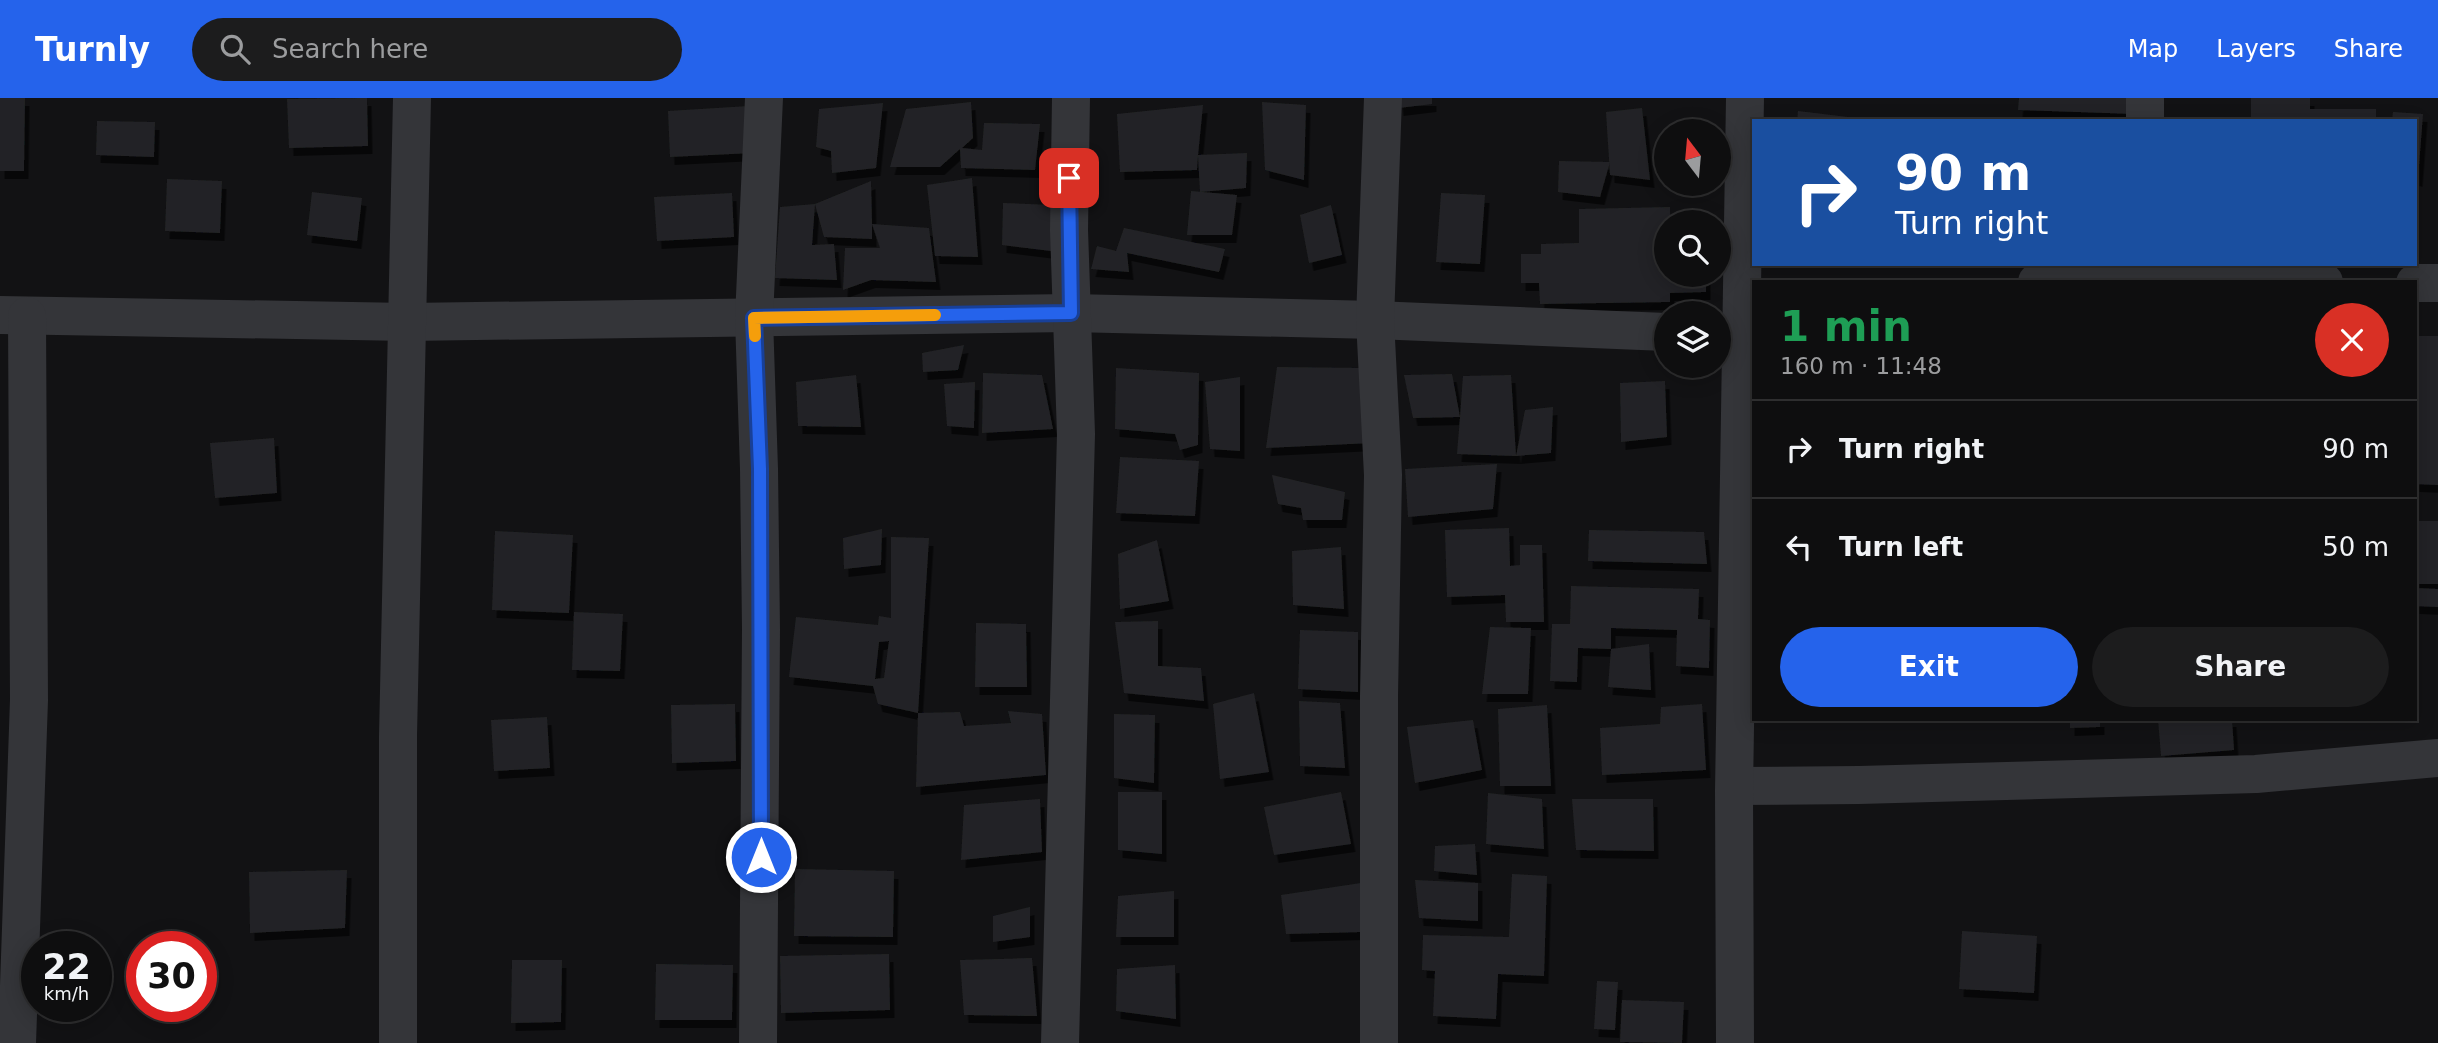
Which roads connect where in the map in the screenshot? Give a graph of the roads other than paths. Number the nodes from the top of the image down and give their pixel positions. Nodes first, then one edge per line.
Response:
1 (412, 98) edge
2 (764, 98) edge
3 (1071, 98) edge
4 (1383, 98) edge
5 (1745, 98) edge
6 (2145, 98) edge
7 (2146, 119) edge
8 (2147, 272) edge
9 (2059, 280) edge
10 (2289, 280) edge
11 (2417, 283) edge
12 (2438, 283) edge
13 (1748, 284) edge
14 (1071, 313) junction
15 (13, 316) edge
16 (754, 318) junction
17 (1375, 320) junction
18 (408, 322) junction
19 (1654, 332) edge
20 (1731, 332) edge
21 (1730, 378) edge
22 (2438, 758) edge
23 (1735, 786) junction
24 (17, 1043) edge
25 (398, 1043) edge
26 (758, 1043) edge
27 (1059, 1043) edge
28 (1379, 1043) edge
29 (1735, 1043) edge

1 - 18 street
2 - 16 street
3 - 14 street
4 - 17 street
5 - 13 street
6 - 7 street
8 - 9 street
8 - 10 street
11 - 12 street
13 - 20 street
14 - 16 street
14 - 17 street
14 - 27 street
15 - 18 street
15 - 24 street
16 - 18 street
16 - 26 street
17 - 19 street
17 - 28 street
18 - 25 street
21 - 23 street
22 - 23 street
23 - 29 street

